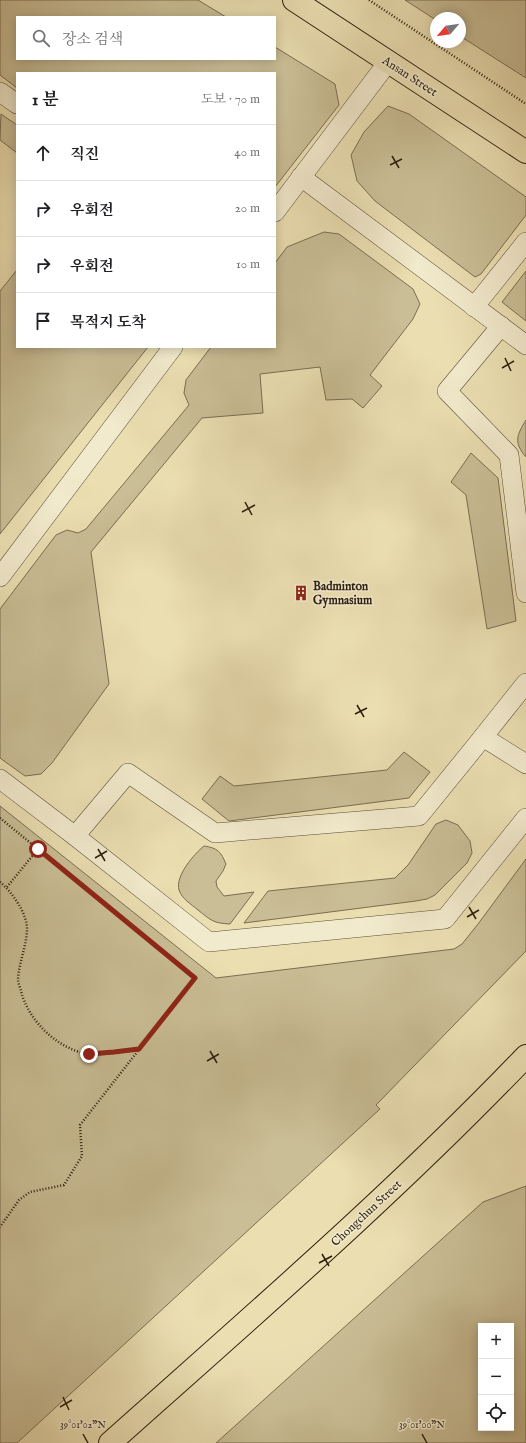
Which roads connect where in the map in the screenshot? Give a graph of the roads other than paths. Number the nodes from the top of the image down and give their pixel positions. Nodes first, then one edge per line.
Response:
1 (294, 0) edge
2 (388, 62) junction
3 (0, 92) edge
4 (16, 103) edge
5 (526, 152) edge
6 (301, 177) junction
7 (276, 211) edge
8 (526, 242) edge
9 (474, 306) junction
10 (501, 326) junction
11 (526, 345) edge
12 (172, 348) edge
13 (0, 577) edge
14 (526, 593) edge
15 (526, 683) edge
16 (483, 737) junction
17 (526, 764) edge
18 (0, 779) edge
19 (526, 818) edge
20 (75, 836) junction
21 (526, 1056) edge
22 (110, 1443) edge

1 - 2 main road, Ansan Street
2 - 5 main road, Ansan Street
2 - 6 lane
3 - 4 lane
6 - 7 lane
6 - 9 lane
8 - 9 lane
9 - 10 lane
10 - 11 lane
10 - 14 lane
12 - 13 lane
15 - 16 lane
16 - 17 lane
16 - 20 lane
18 - 20 lane
19 - 20 lane
21 - 22 main road, Chongchun Street

